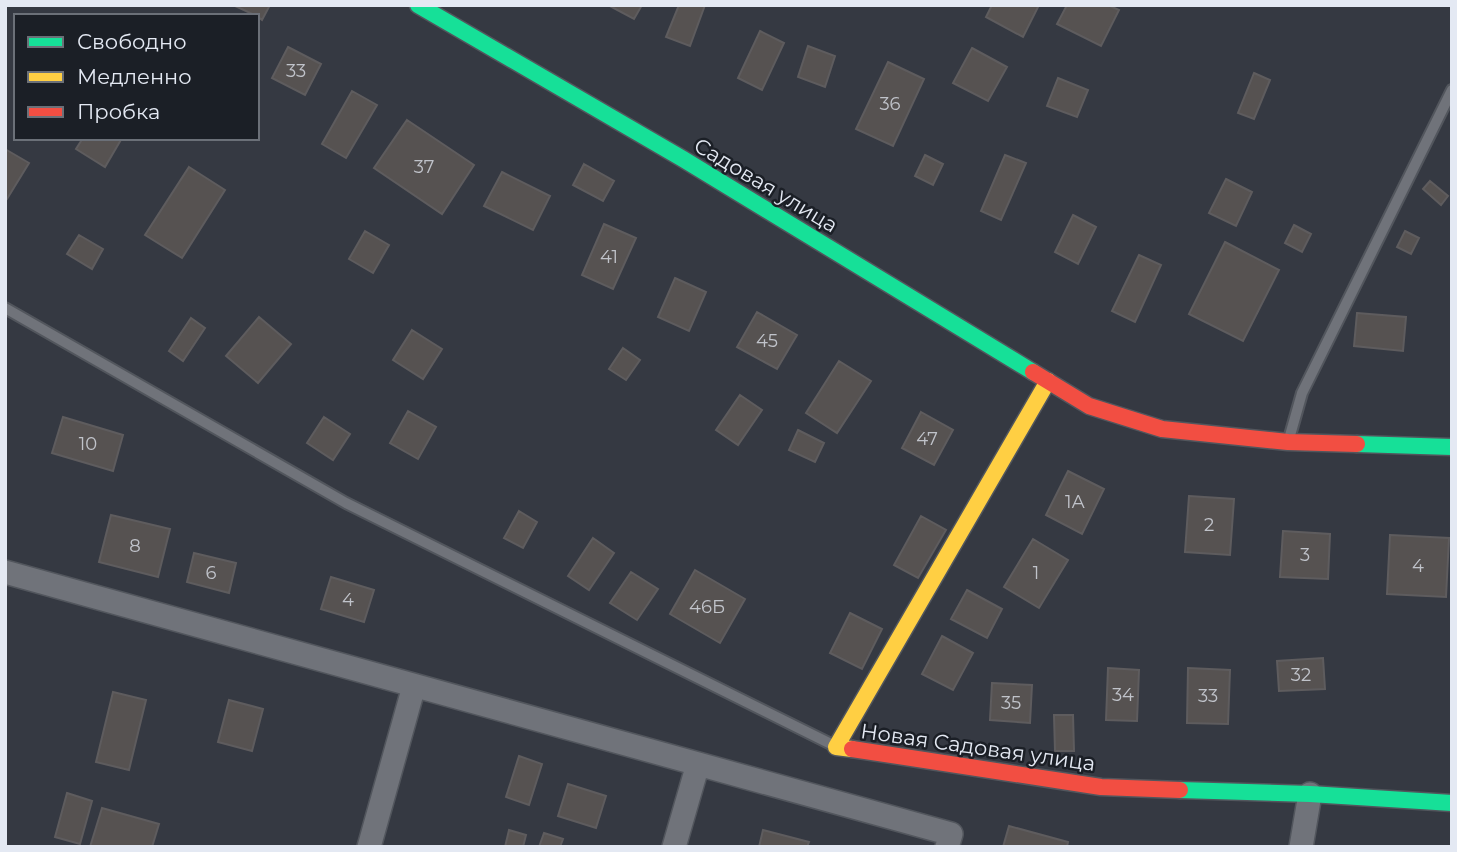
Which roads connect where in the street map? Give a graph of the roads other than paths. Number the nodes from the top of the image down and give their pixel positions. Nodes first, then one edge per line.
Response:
1 (418, 5) edge
2 (1452, 90) edge
3 (5, 308) edge
4 (1048, 381) junction
5 (1288, 442) junction
6 (1452, 447) edge
7 (5, 572) edge
8 (414, 685) junction
9 (836, 747) junction
10 (698, 764) junction
11 (1310, 794) junction
12 (1452, 803) edge
13 (369, 847) edge
14 (674, 847) edge
15 (947, 847) edge
16 (1301, 847) edge

1 - 4 street, Садовая улица
2 - 5 lane
3 - 9 lane
4 - 5 street, Садовая улица
4 - 9 street, Новая Садовая улица
5 - 6 street
7 - 8 street
8 - 10 street
8 - 13 street
9 - 11 street, Новая Садовая улица
10 - 14 street
10 - 15 street
11 - 12 street, Новая Садовая улица
11 - 16 street

